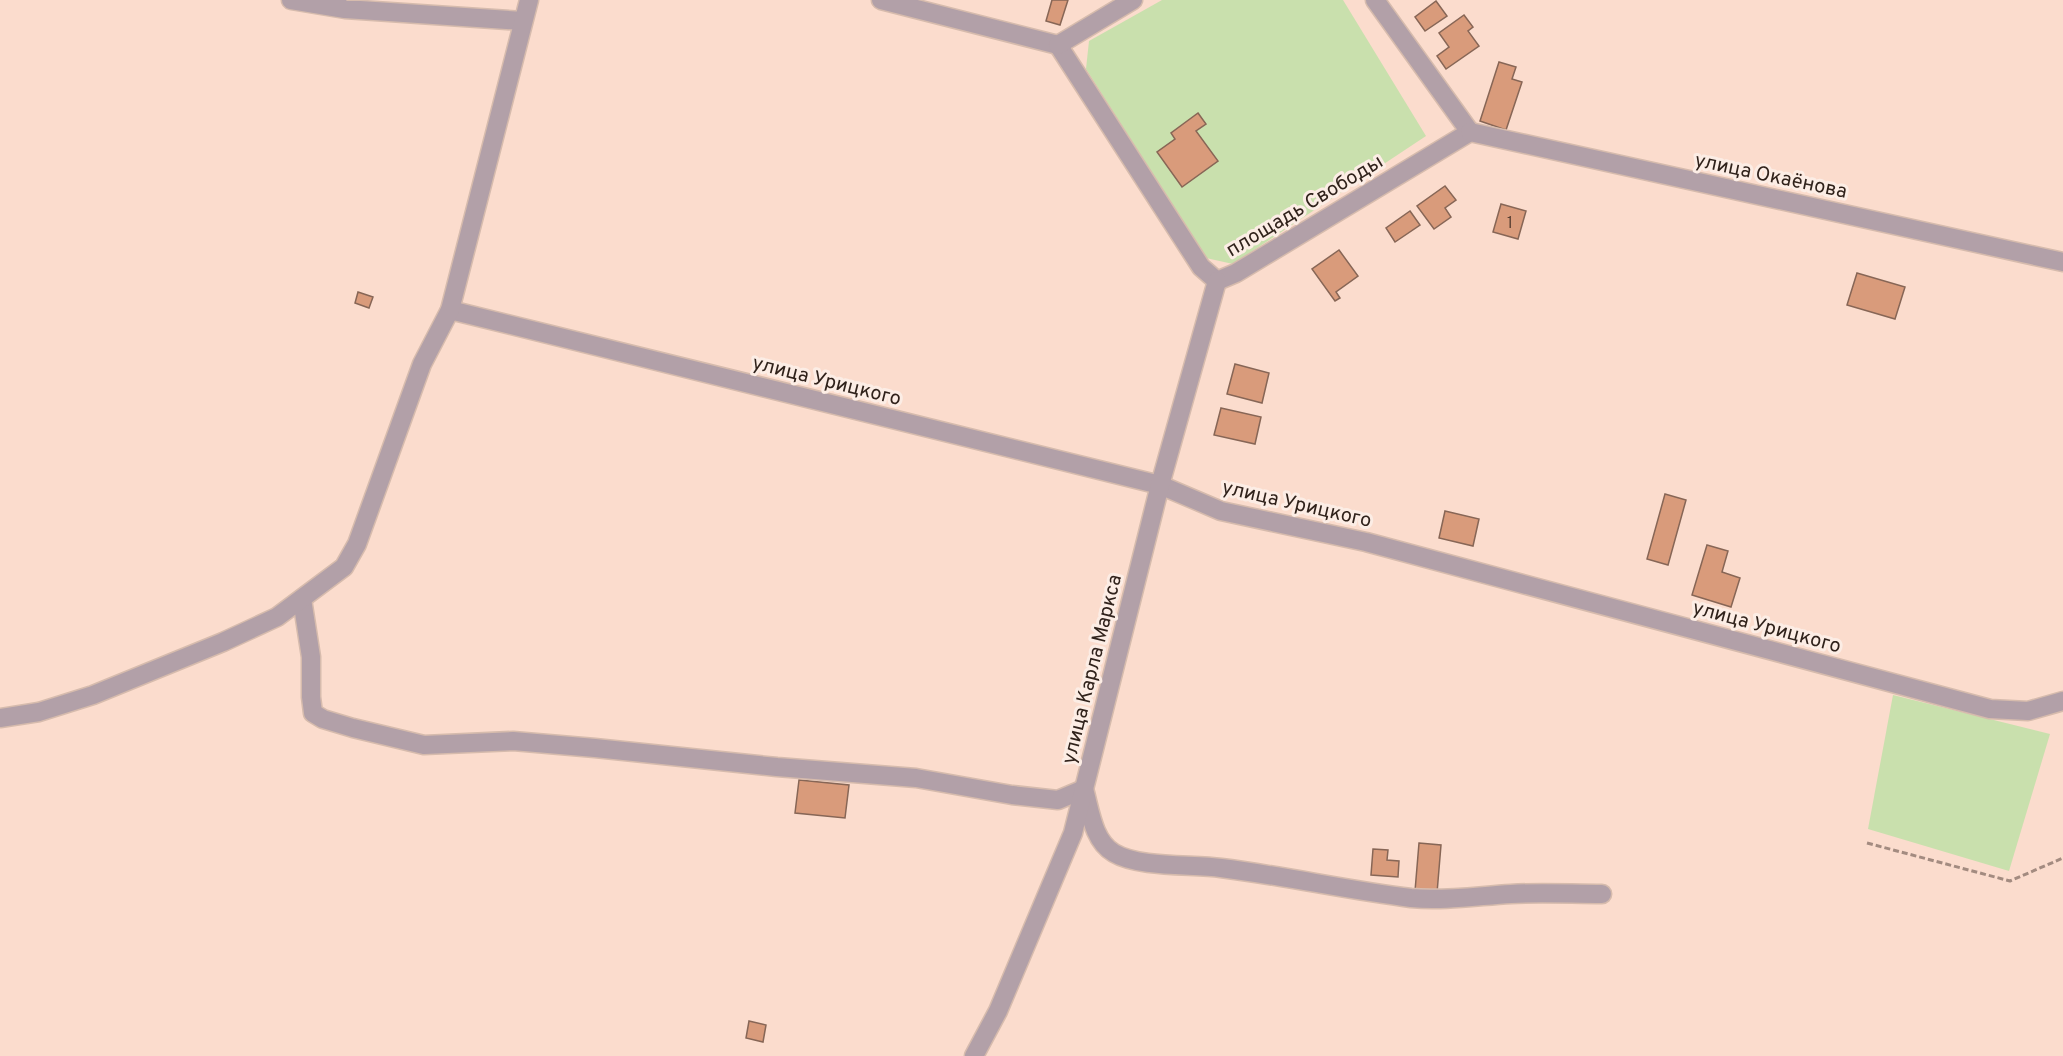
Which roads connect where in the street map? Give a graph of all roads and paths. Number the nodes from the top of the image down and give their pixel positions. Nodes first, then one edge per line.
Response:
1 (291, 0) edge
2 (529, 0) edge
3 (881, 0) edge
4 (1133, 0) edge
5 (1375, 0) edge
6 (523, 21) junction
7 (1058, 45) junction
8 (1470, 132) junction
9 (2063, 262) edge
10 (1217, 281) junction
11 (450, 310) junction
12 (1160, 485) junction
13 (302, 599) junction
14 (2063, 701) edge
15 (0, 718) edge
16 (1084, 789) junction
17 (1867, 843) dead end
18 (2063, 858) edge
19 (1602, 894) dead end
20 (974, 1056) edge

1 - 6 street
2 - 6 street
3 - 7 street
4 - 7 street
5 - 8 street
6 - 11 street
7 - 10 street, площадь Свободы
8 - 9 street, улица Окаёнова
8 - 10 street, площадь Свободы
10 - 12 street, улица Карла Маркса
11 - 12 street, улица Урицкого
11 - 13 street
12 - 14 street, улица Урицкого
12 - 16 street, улица Карла Маркса
13 - 15 street
13 - 16 street
16 - 19 street
16 - 20 street, улица Карла Маркса
17 - 18 path

